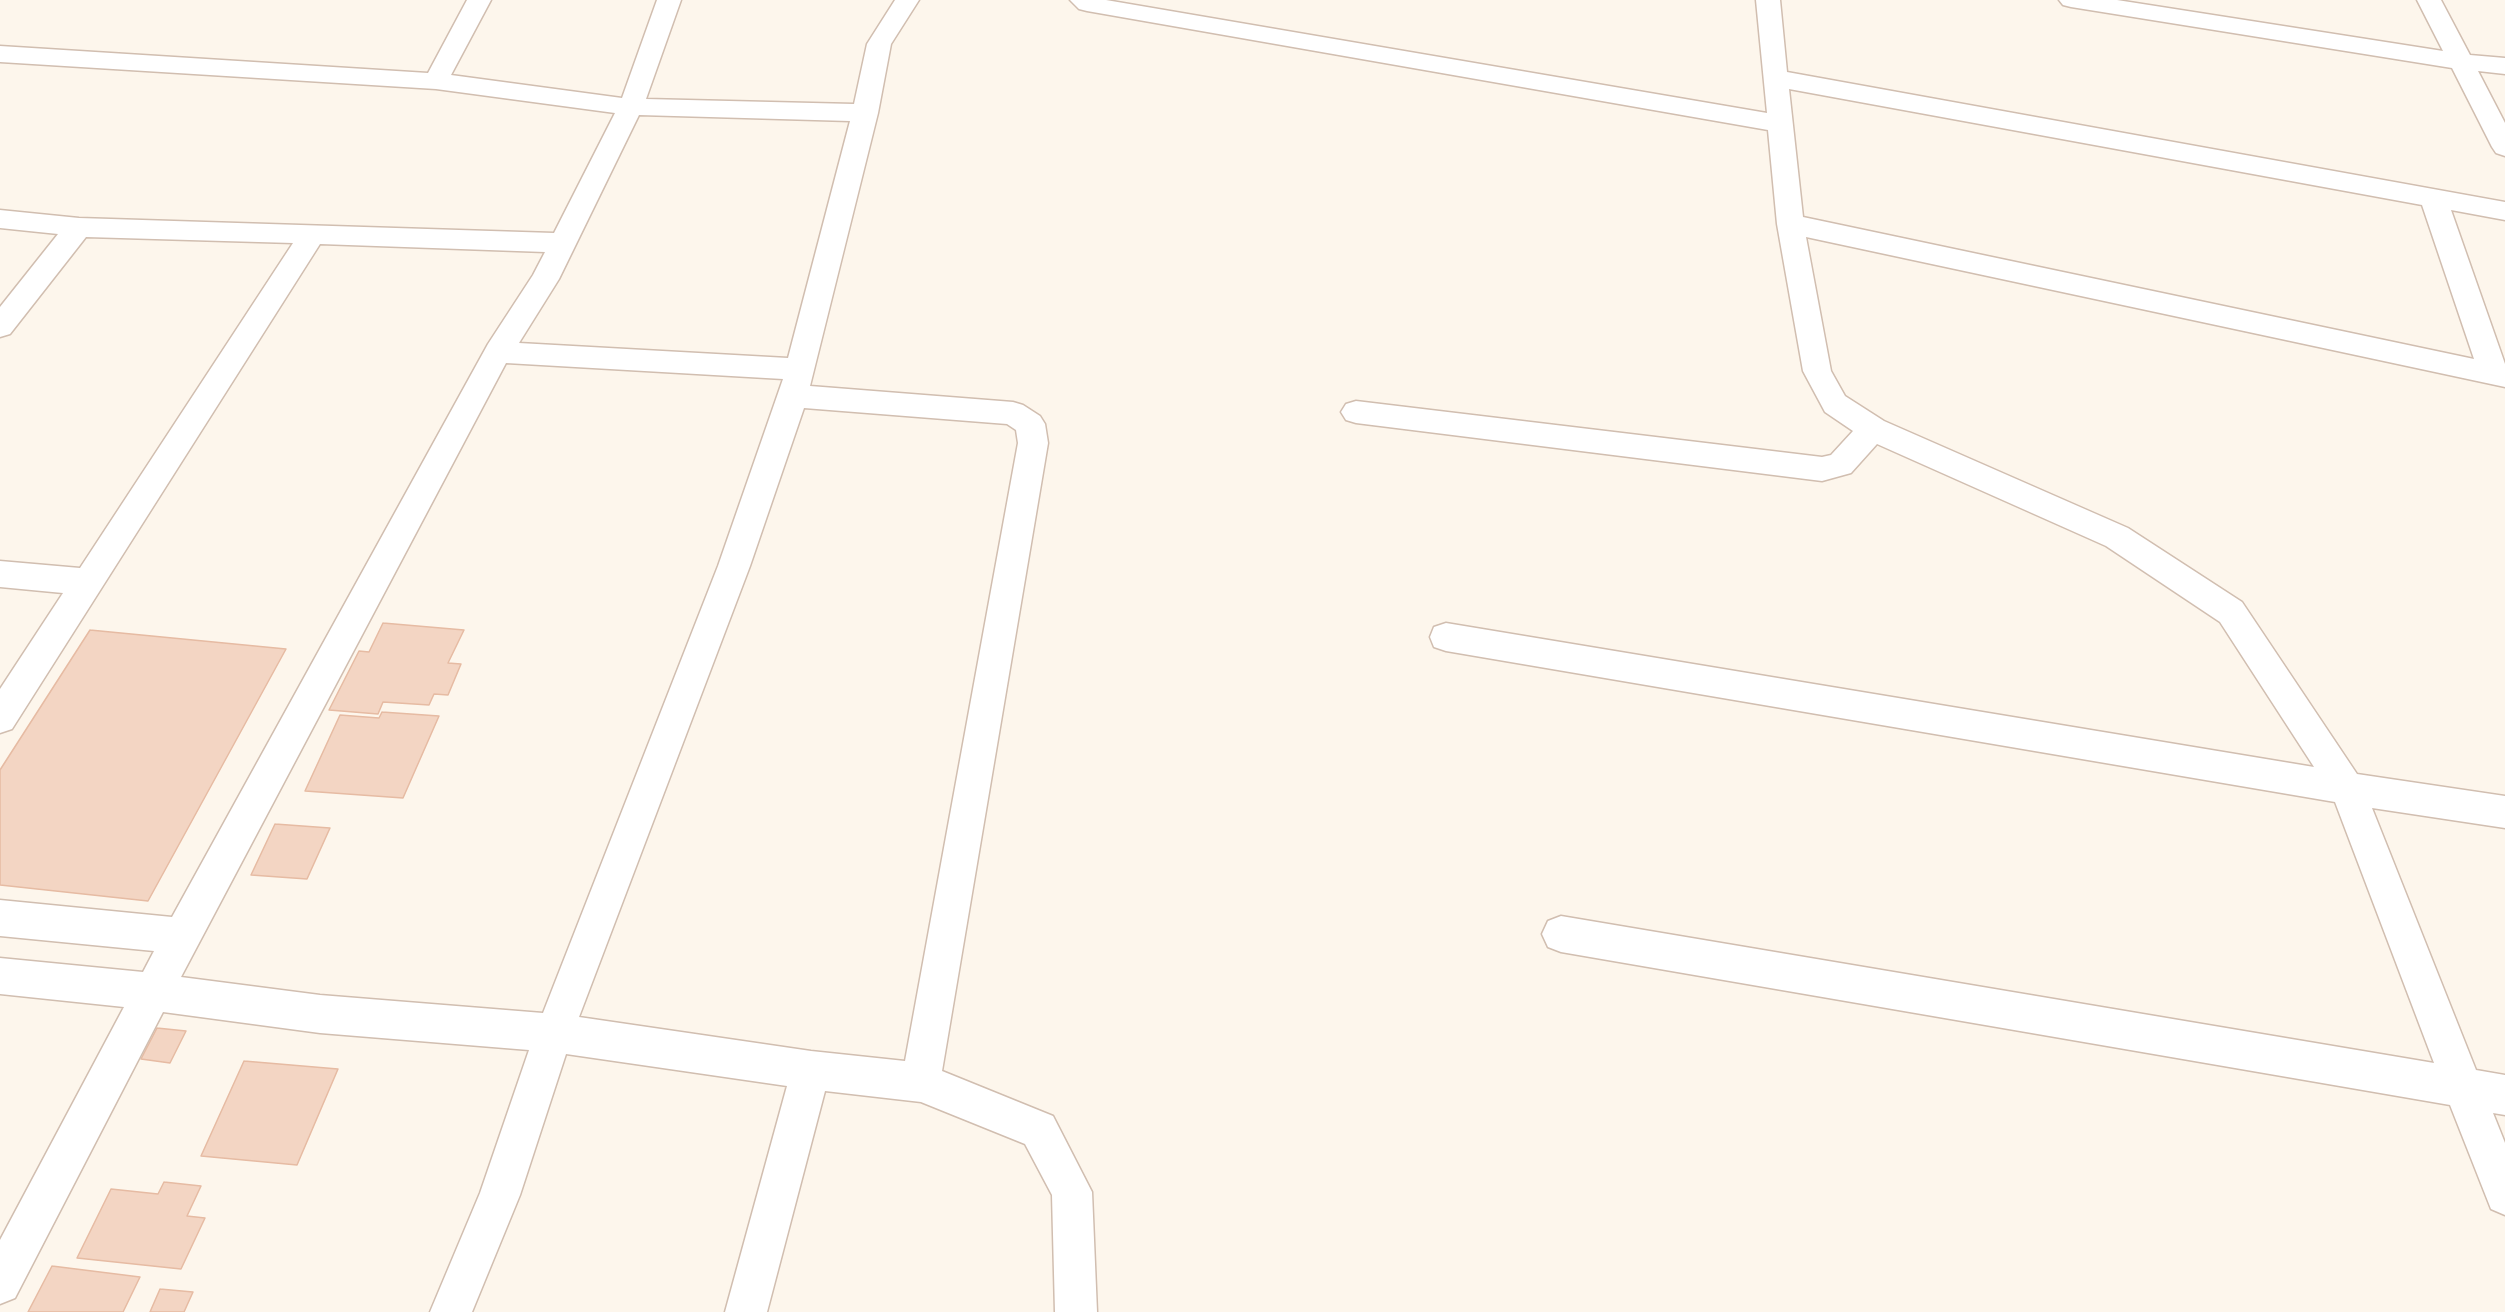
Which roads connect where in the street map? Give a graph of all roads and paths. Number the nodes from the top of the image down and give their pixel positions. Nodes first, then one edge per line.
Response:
1 (479, 0) edge
2 (669, 0) edge
3 (907, 0) edge
4 (1082, 0) edge
5 (1768, 0) edge
6 (2071, 0) edge
7 (2428, 0) edge
8 (0, 54) edge
9 (2462, 62) junction
10 (2505, 66) edge
11 (1775, 78) junction
12 (436, 81) junction
13 (630, 107) junction
14 (865, 112) junction
15 (1780, 124) junction
16 (2505, 147) edge
17 (2433, 198) junction
18 (2505, 211) edge
19 (0, 219) edge
20 (1790, 224) junction
21 (79, 227) junction
22 (312, 236) junction
23 (563, 243) junction
24 (0, 327) edge
25 (498, 352) junction
26 (2499, 375) edge
27 (796, 383) junction
28 (1356, 412) dead end
29 (1873, 429) junction
30 (0, 574) edge
31 (88, 582) junction
32 (1446, 637) dead end
33 (0, 718) edge
34 (2347, 788) junction
35 (2505, 812) edge
36 (0, 918) edge
37 (1561, 934) dead end
38 (182, 936) junction
39 (0, 976) edge
40 (154, 992) junction
41 (555, 1033) junction
42 (812, 1070) junction
43 (921, 1082) junction
44 (2464, 1088) junction
45 (2505, 1095) edge
46 (2505, 1195) edge
47 (0, 1283) edge
48 (451, 1312) edge
49 (746, 1312) edge
50 (1076, 1312) edge

1 - 12 street
2 - 13 street
3 - 14 street
4 - 15 street
5 - 11 street
6 - 9 street
7 - 9 street
8 - 12 street
9 - 10 street
9 - 16 street
11 - 15 street
11 - 17 street
12 - 13 street
13 - 14 street
13 - 23 street
14 - 27 street
15 - 20 street
17 - 18 street
17 - 26 street
19 - 21 street
20 - 26 street
20 - 29 street
21 - 22 street
21 - 24 street
22 - 23 street
22 - 31 street
23 - 25 street
25 - 27 street
25 - 38 street
27 - 41 street
27 - 43 street
28 - 29 street
29 - 34 street
30 - 31 street
31 - 33 street
32 - 34 street
34 - 35 street
34 - 44 street
36 - 38 street
37 - 44 street
38 - 40 street
39 - 40 street
40 - 41 street
40 - 47 street
41 - 42 street
41 - 48 street
42 - 43 street
42 - 49 street
43 - 50 street
44 - 45 street
44 - 46 street

